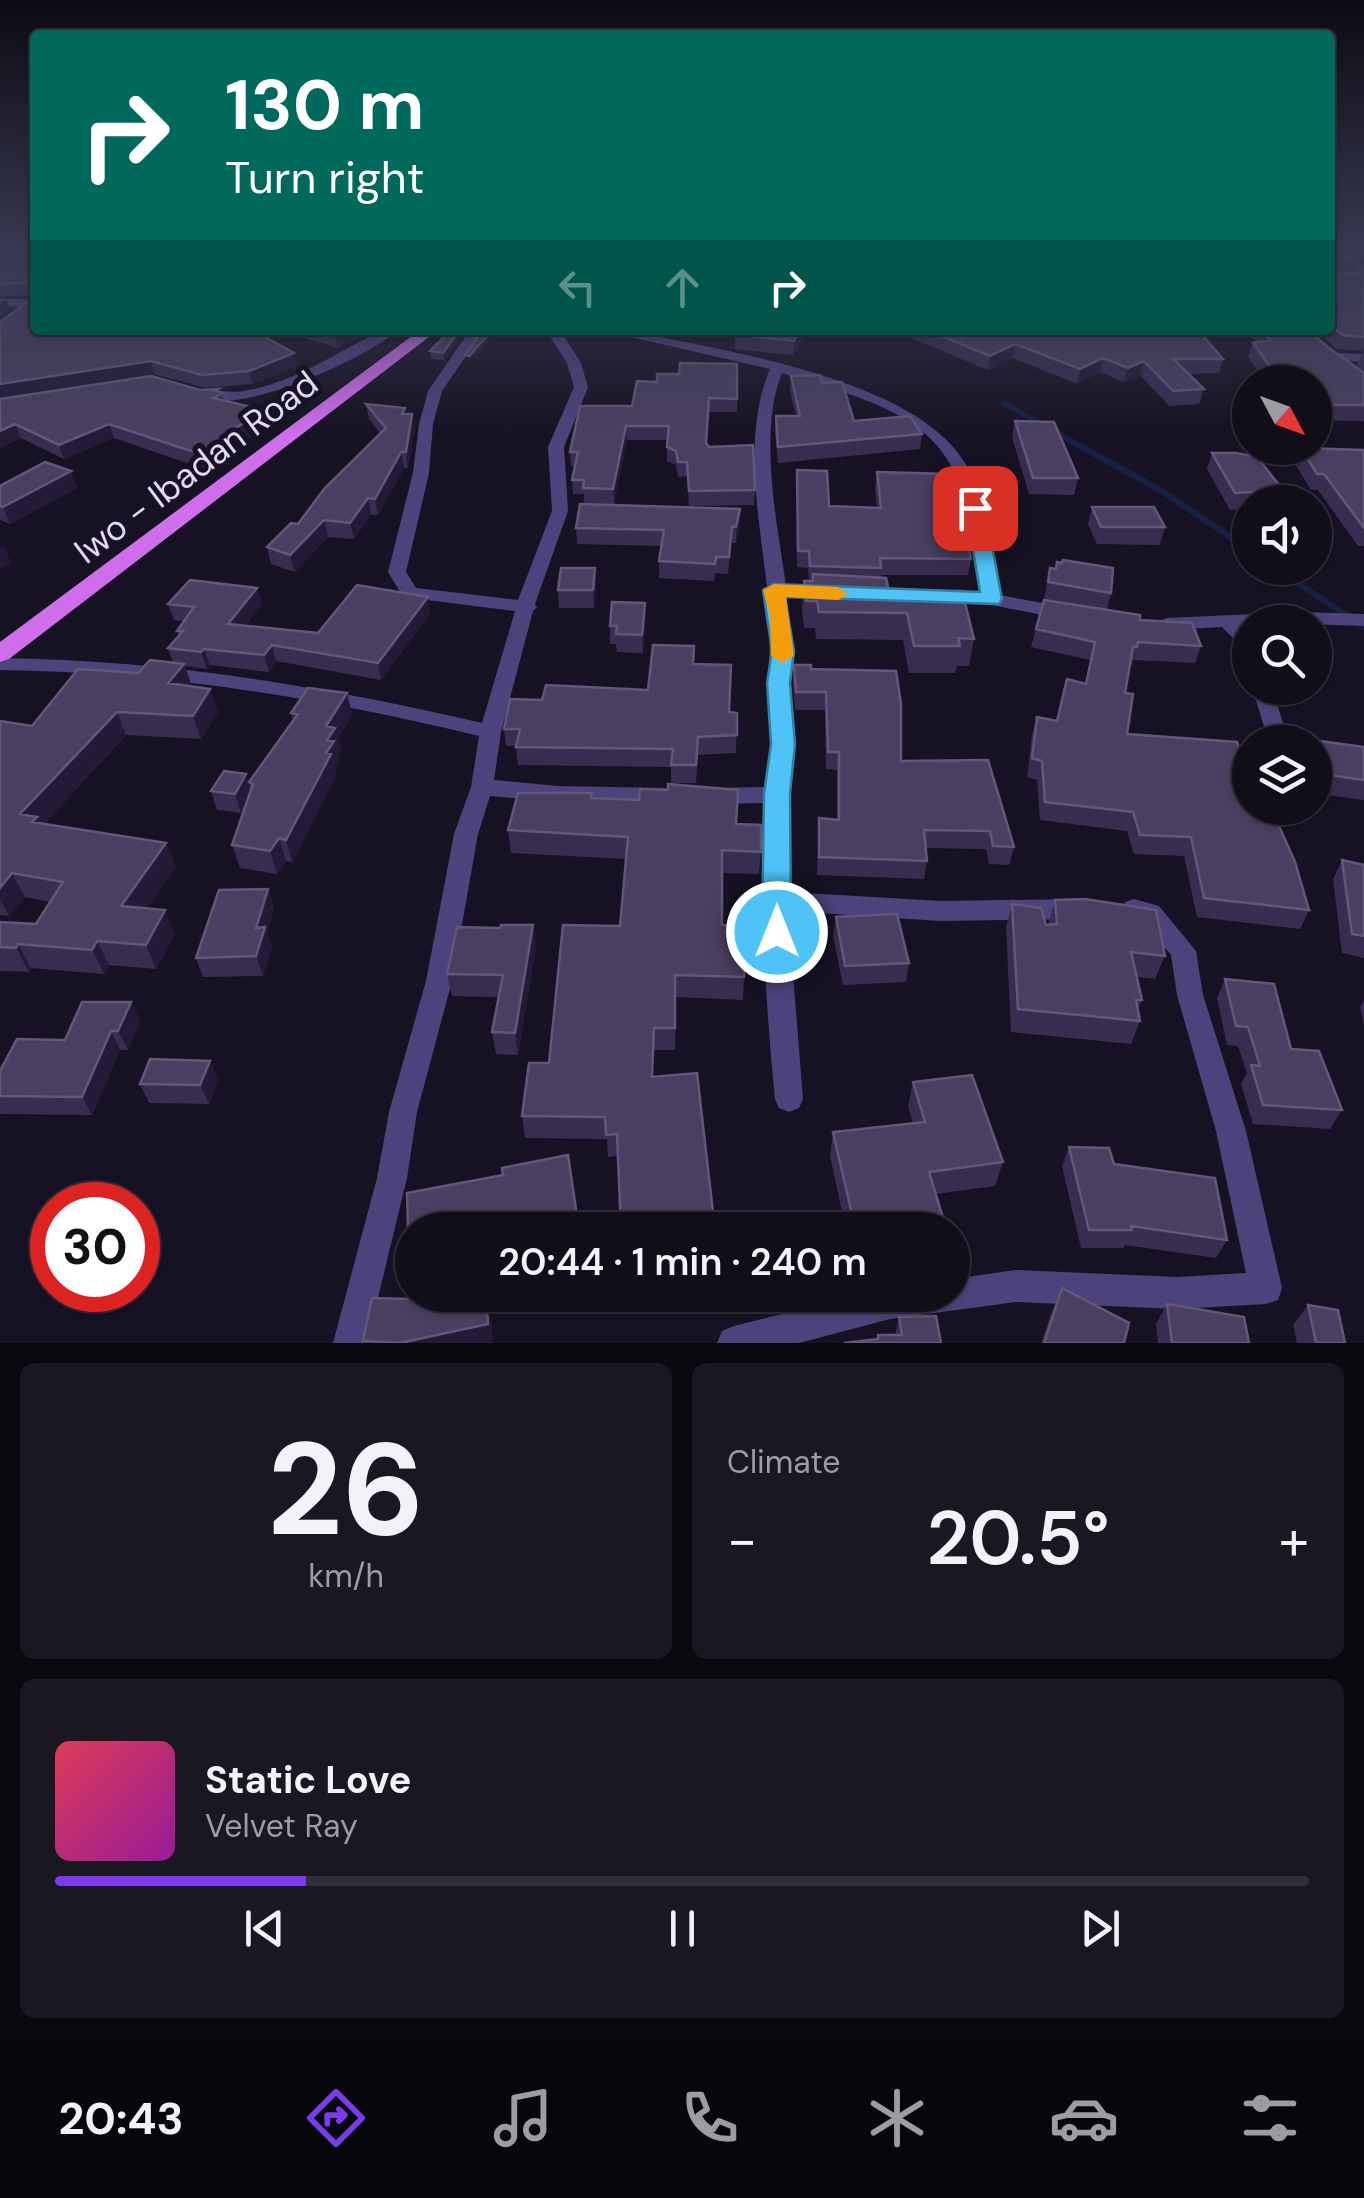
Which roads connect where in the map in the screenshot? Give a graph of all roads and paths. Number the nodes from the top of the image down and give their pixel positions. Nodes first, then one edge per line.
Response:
1 (26, 309) edge
2 (11, 322) edge
3 (382, 335) edge
4 (423, 335) edge
5 (473, 335) edge
6 (557, 335) edge
7 (629, 335) edge
8 (1364, 358) edge
9 (778, 367) junction
10 (1353, 375) edge
11 (186, 390) edge
12 (746, 516) dead end
13 (765, 517) junction
14 (774, 590) junction
15 (851, 594) edge
16 (909, 597) edge
17 (992, 599) junction
18 (528, 607) junction
19 (1089, 618) edge
20 (1364, 620) edge
21 (1228, 623) junction
22 (1152, 624) edge
23 (1232, 627) edge
24 (0, 654) edge
25 (0, 664) edge
26 (490, 732) junction
27 (482, 786) junction
28 (777, 794) junction
29 (777, 901) junction
30 (788, 1099) dead end
31 (970, 1292) edge
32 (855, 1312) edge
33 (350, 1343) edge
34 (734, 1343) edge

1 - 2 street
3 - 11 street
4 - 24 main road, Iwo - Ibadan Road
5 - 18 street
6 - 18 street
7 - 9 street
8 - 10 street
9 - 13 street
9 - 17 street
12 - 13 street
13 - 14 street
14 - 15 street
14 - 28 street
16 - 17 street
17 - 19 street
18 - 26 street
20 - 21 street
21 - 22 street
21 - 23 street
25 - 26 street
26 - 27 street
27 - 28 street
27 - 33 street
28 - 29 street
29 - 30 street
29 - 31 street
32 - 34 street

